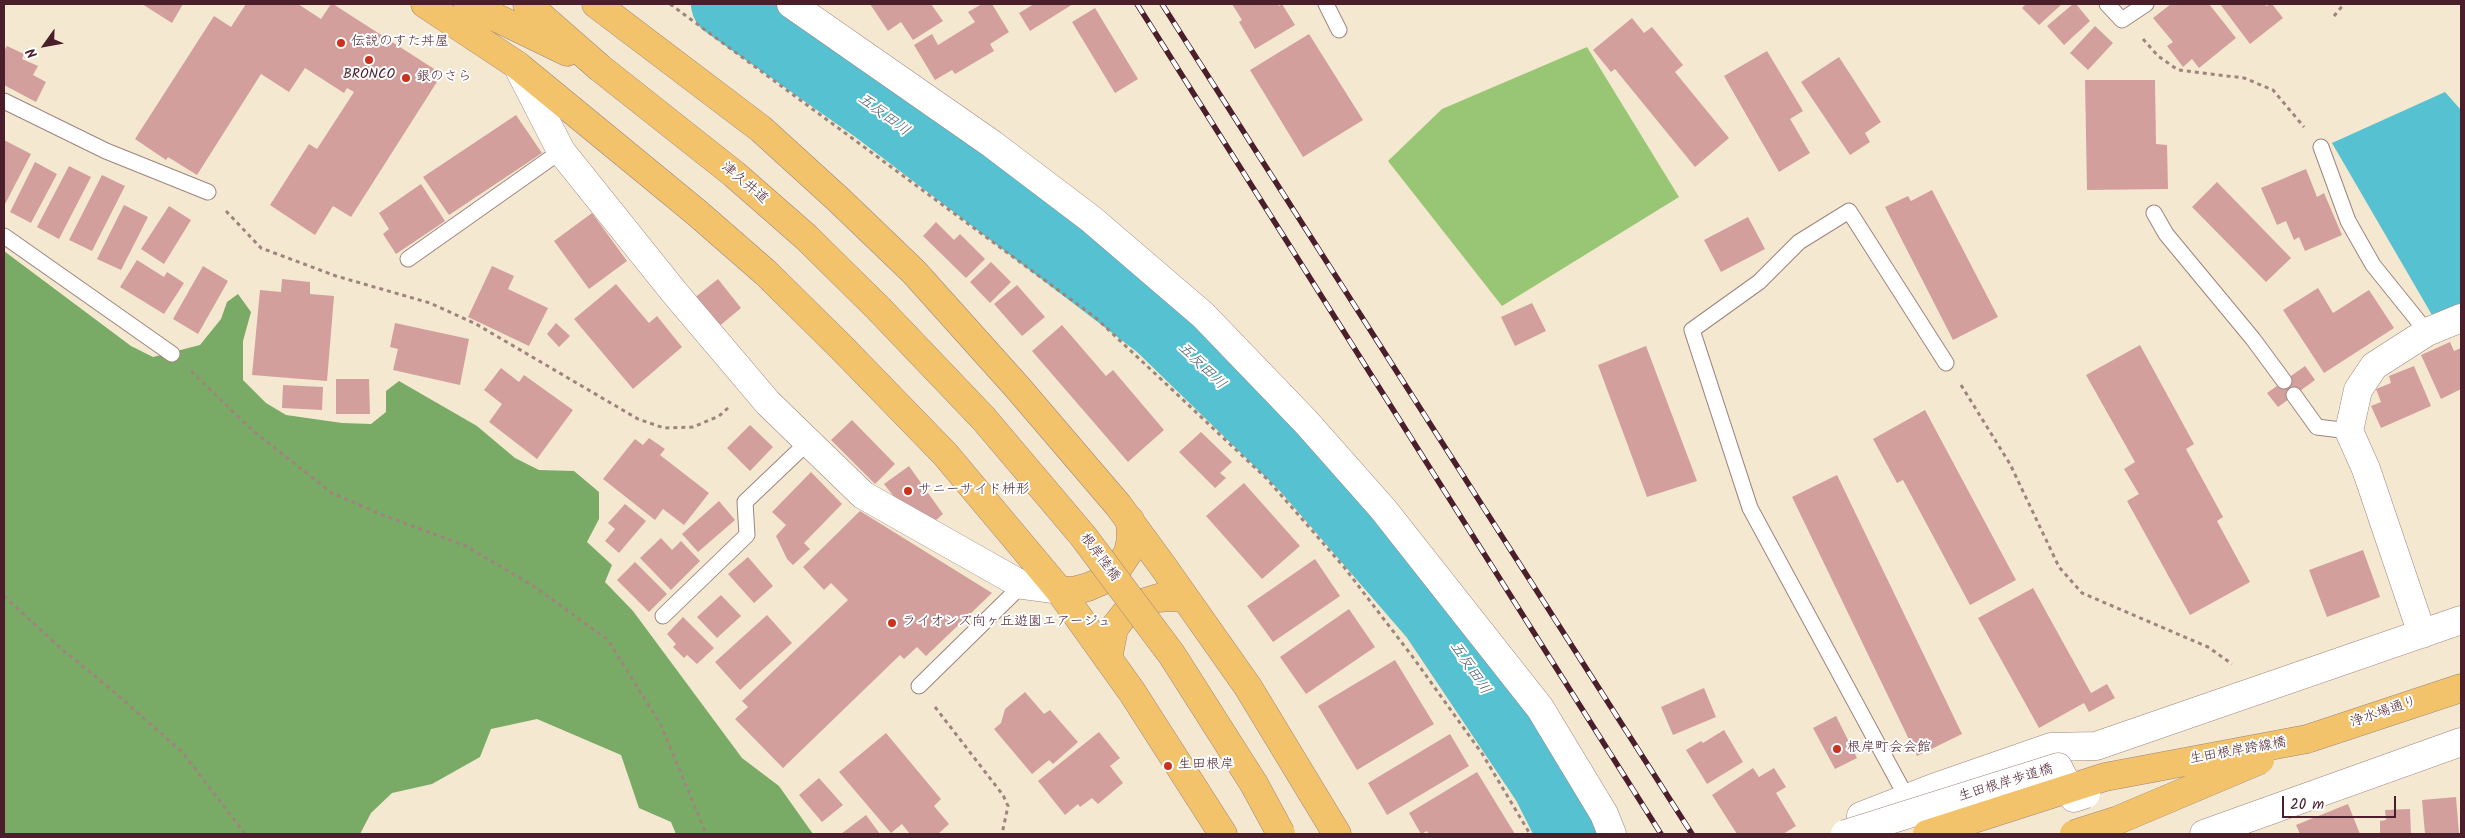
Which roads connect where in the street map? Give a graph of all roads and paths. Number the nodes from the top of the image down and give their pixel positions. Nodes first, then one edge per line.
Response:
1 (424, 4) edge
2 (468, 4) edge
3 (527, 4) edge
4 (596, 4) edge
5 (670, 4) edge
6 (791, 4) edge
7 (1326, 4) edge
8 (2108, 4) edge
9 (2146, 4) edge
10 (2344, 4) edge
11 (2334, 16) dead end
12 (2122, 20) junction
13 (1340, 30) dead end
14 (517, 65) junction
15 (600, 68) junction
16 (4, 101) edge
17 (2321, 147) joint
18 (562, 152) junction
19 (208, 192) joint
20 (2154, 213) dead end
21 (4, 236) edge
22 (408, 259) dead end
23 (880, 309) joint
24 (2461, 318) edge
25 (2427, 332) junction
26 (172, 354) joint
27 (1946, 363) joint
28 (2284, 381) dead end
29 (754, 386) junction
30 (2294, 395) dead end
31 (2350, 431) junction
32 (808, 442) junction
33 (1130, 520) junction
34 (1022, 585) junction
35 (1059, 590) junction
36 (4, 596) edge
37 (1186, 599) junction
38 (663, 616) dead end
39 (2461, 620) edge
40 (2422, 634) junction
41 (1108, 658) junction
42 (2240, 669) dead end
43 (919, 686) joint
44 (2461, 688) edge
45 (2307, 739) junction
46 (2461, 742) edge
47 (2150, 773) dead end
48 (1907, 798) junction
49 (2074, 798) junction
50 (1858, 828) edge
51 (245, 834) edge
52 (706, 834) edge
53 (1002, 834) edge
54 (1223, 834) edge
55 (1281, 834) edge
56 (1337, 834) edge
57 (1530, 834) edge
58 (1612, 834) edge
59 (1927, 834) edge
60 (1961, 834) edge
61 (2074, 834) edge
62 (2205, 834) edge

1 - 14 main road
2 - 15 main road, 津久井道
3 - 15 main road, 津久井道
4 - 33 main road
5 - 57 path
6 - 58 street
7 - 13 lane
8 - 12 lane
9 - 12 lane
10 - 11 path
12 - 17 path
14 - 18 street
14 - 35 main road
15 - 23 main road, 津久井道
16 - 19 lane
17 - 25 lane
18 - 22 lane
18 - 29 street
19 - 29 path
20 - 28 lane
21 - 26 lane
23 - 55 main road, 根岸陸橋, bridge
24 - 25 street
25 - 31 street
26 - 52 path
27 - 42 path
27 - 48 lane
29 - 32 street
30 - 31 lane
31 - 40 street
32 - 34 street
32 - 38 lane
33 - 35 main road
33 - 37 main road
34 - 35 street
34 - 43 lane
35 - 41 main road
36 - 51 path
37 - 41 main road
37 - 56 main road
39 - 40 street
40 - 48 street
41 - 54 main road
43 - 53 path
44 - 45 main road, 浄水場通り
45 - 59 main road, 生田根岸跨線橋, bridge
45 - 61 main road, 生田根岸跨線橋, bridge
46 - 62 street
47 - 49 street, bridge
48 - 50 street
49 - 50 street, 生田根岸歩道橋, bridge
49 - 60 street

